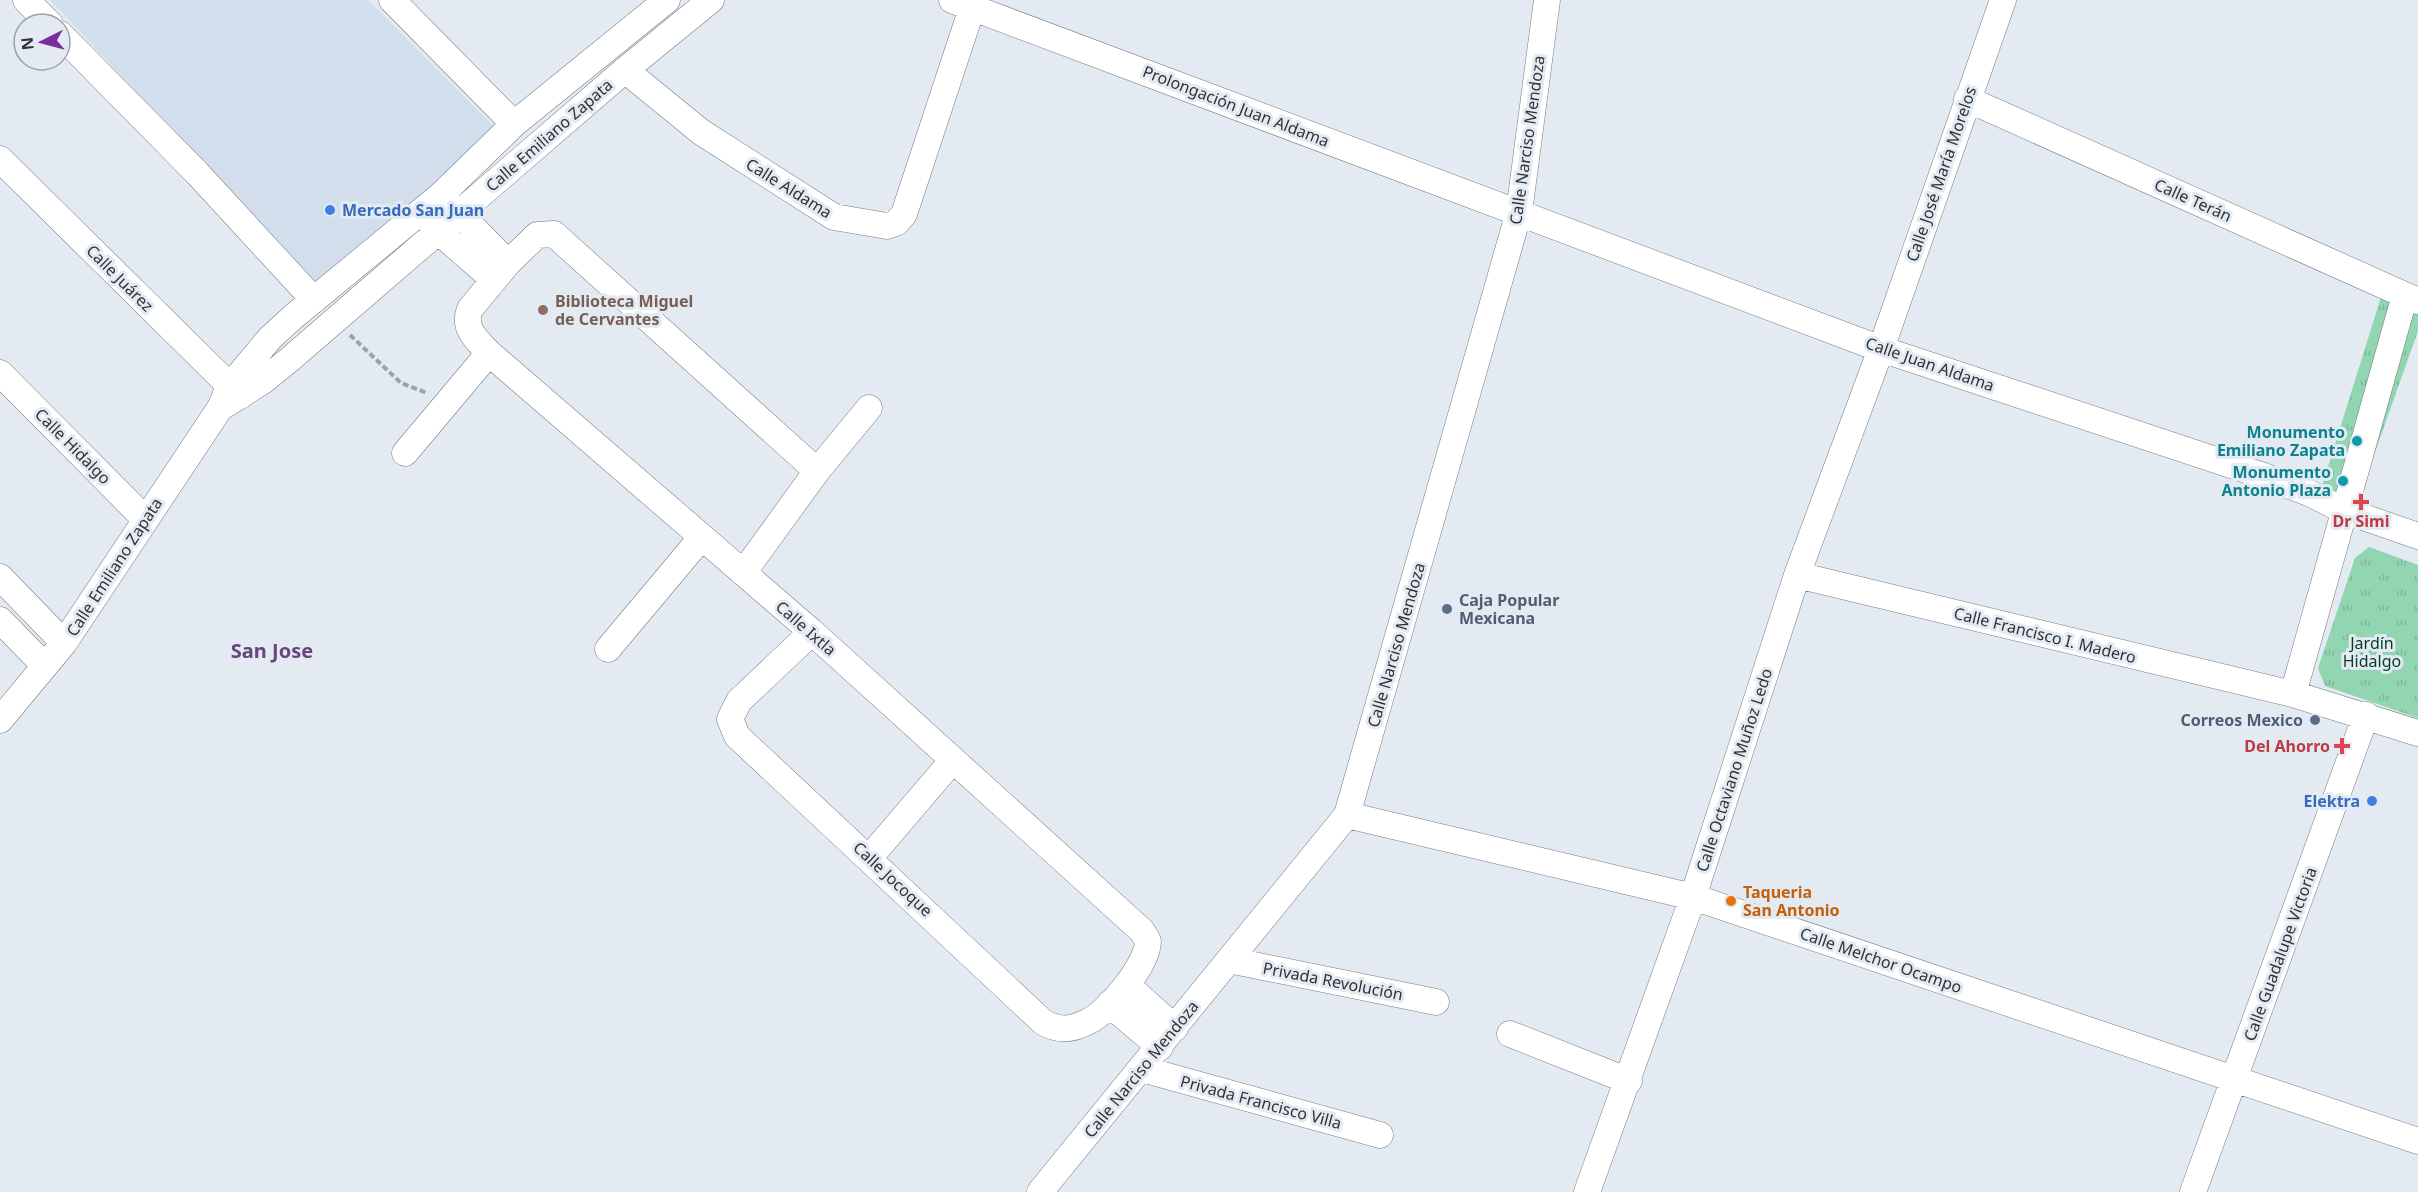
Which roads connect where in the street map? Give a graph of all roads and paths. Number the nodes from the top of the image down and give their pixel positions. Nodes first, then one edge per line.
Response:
1 (26, 0) edge
2 (392, 0) edge
3 (667, 0) edge
4 (711, 0) edge
5 (1547, 0) edge
6 (2003, 0) edge
7 (962, 4) edge
8 (38, 12) edge
9 (72, 46) edge
10 (625, 70) junction
11 (1967, 99) junction
12 (514, 124) junction
13 (0, 159) edge
14 (441, 195) junction
15 (421, 210) junction
16 (1519, 212) junction
17 (458, 213) junction
18 (439, 232) junction
19 (500, 271) junction
20 (2412, 298) edge
21 (314, 300) junction
22 (334, 320) junction
23 (1881, 349) junction
24 (489, 352) junction
25 (0, 373) edge
26 (230, 397) junction
27 (447, 401) junction
28 (869, 408) dead end
29 (405, 453) dead end
30 (817, 471) junction
31 (2343, 510) junction
32 (145, 519) junction
33 (2418, 536) edge
34 (701, 538) junction
35 (743, 573) junction
36 (1797, 575) junction
37 (0, 577) edge
38 (0, 620) edge
39 (812, 632) junction
40 (64, 643) junction
41 (608, 649) dead end
42 (45, 666) junction
43 (2293, 694) junction
44 (2366, 715) junction
45 (0, 720) edge
46 (2418, 733) edge
47 (952, 761) junction
48 (1347, 815) junction
49 (870, 858) junction
50 (1693, 897) junction
51 (1229, 960) junction
52 (1127, 985) junction
53 (1436, 1002) dead end
54 (1109, 1004) junction
55 (1510, 1034) dead end
56 (1167, 1037) junction
57 (1142, 1069) junction
58 (2235, 1079) junction
59 (1629, 1081) junction
60 (1380, 1134) dead end
61 (2418, 1141) edge
62 (1040, 1192) edge
63 (1587, 1192) edge
64 (2193, 1192) edge

1 - 8 street
2 - 12 street
3 - 12 street, Calle Emiliano Zapata
4 - 10 street, Calle Emiliano Zapata
5 - 16 street, Calle Narciso Mendoza
6 - 11 street, Calle José María Morelos
7 - 10 street, Calle Aldama
7 - 16 street, Prolongación Juan Aldama
9 - 21 street
10 - 17 street, Calle Emiliano Zapata
11 - 20 street, Calle Terán
11 - 23 street, Calle José María Morelos
12 - 14 street, Calle Emiliano Zapata
13 - 26 street, Calle Juárez
14 - 15 street, Calle Emiliano Zapata
14 - 17 street
15 - 18 street
15 - 21 street, Calle Emiliano Zapata
16 - 23 street, Calle Juan Aldama
16 - 48 street, Calle Narciso Mendoza
17 - 18 street, Calle Emiliano Zapata
17 - 19 street
18 - 19 street
18 - 22 street, Calle Emiliano Zapata
19 - 24 street, Calle Ixtla
19 - 30 street
20 - 31 street
21 - 26 street, Calle Emiliano Zapata
22 - 26 street, Calle Emiliano Zapata
22 - 27 path
23 - 31 street, Calle Juan Aldama
23 - 36 street, Calle Octaviano Muñoz Ledo
24 - 27 street
24 - 34 street, Calle Ixtla
25 - 32 street, Calle Hidalgo
26 - 32 street, Calle Emiliano Zapata
27 - 29 street
28 - 30 street
30 - 35 street
31 - 33 street, Calle Juan Aldama
31 - 43 street
32 - 40 street, Calle Emiliano Zapata
34 - 35 street, Calle Ixtla
34 - 41 street
35 - 39 street, Calle Ixtla
36 - 43 street, Calle Francisco I. Madero
36 - 50 street, Calle Octaviano Muñoz Ledo
37 - 40 street
38 - 42 street
39 - 47 street, Calle Ixtla
39 - 49 street, Calle Jocoque
40 - 42 street, Calle Emiliano Zapata
42 - 45 street, Calle Emiliano Zapata
43 - 44 street, Calle Francisco I. Madero
44 - 46 street, Calle Francisco I. Madero
44 - 58 street, Calle Guadalupe Victoria
47 - 49 street
47 - 52 street, Calle Ixtla
48 - 50 street, Calle Melchor Ocampo
48 - 51 street, Calle Narciso Mendoza
49 - 54 street, Calle Jocoque
50 - 58 street, Calle Melchor Ocampo
50 - 59 street, Calle Octaviano Muñoz Ledo
51 - 53 street, Privada Revolución
51 - 56 street, Calle Narciso Mendoza
52 - 54 street
52 - 56 street
54 - 56 street
55 - 59 street
56 - 57 street, Calle Narciso Mendoza
57 - 60 street, Privada Francisco Villa
57 - 62 street, Calle Narciso Mendoza
58 - 61 street, Calle Melchor Ocampo
58 - 64 street, Calle Guadalupe Victoria
59 - 63 street, Calle Octaviano Muñoz Ledo

